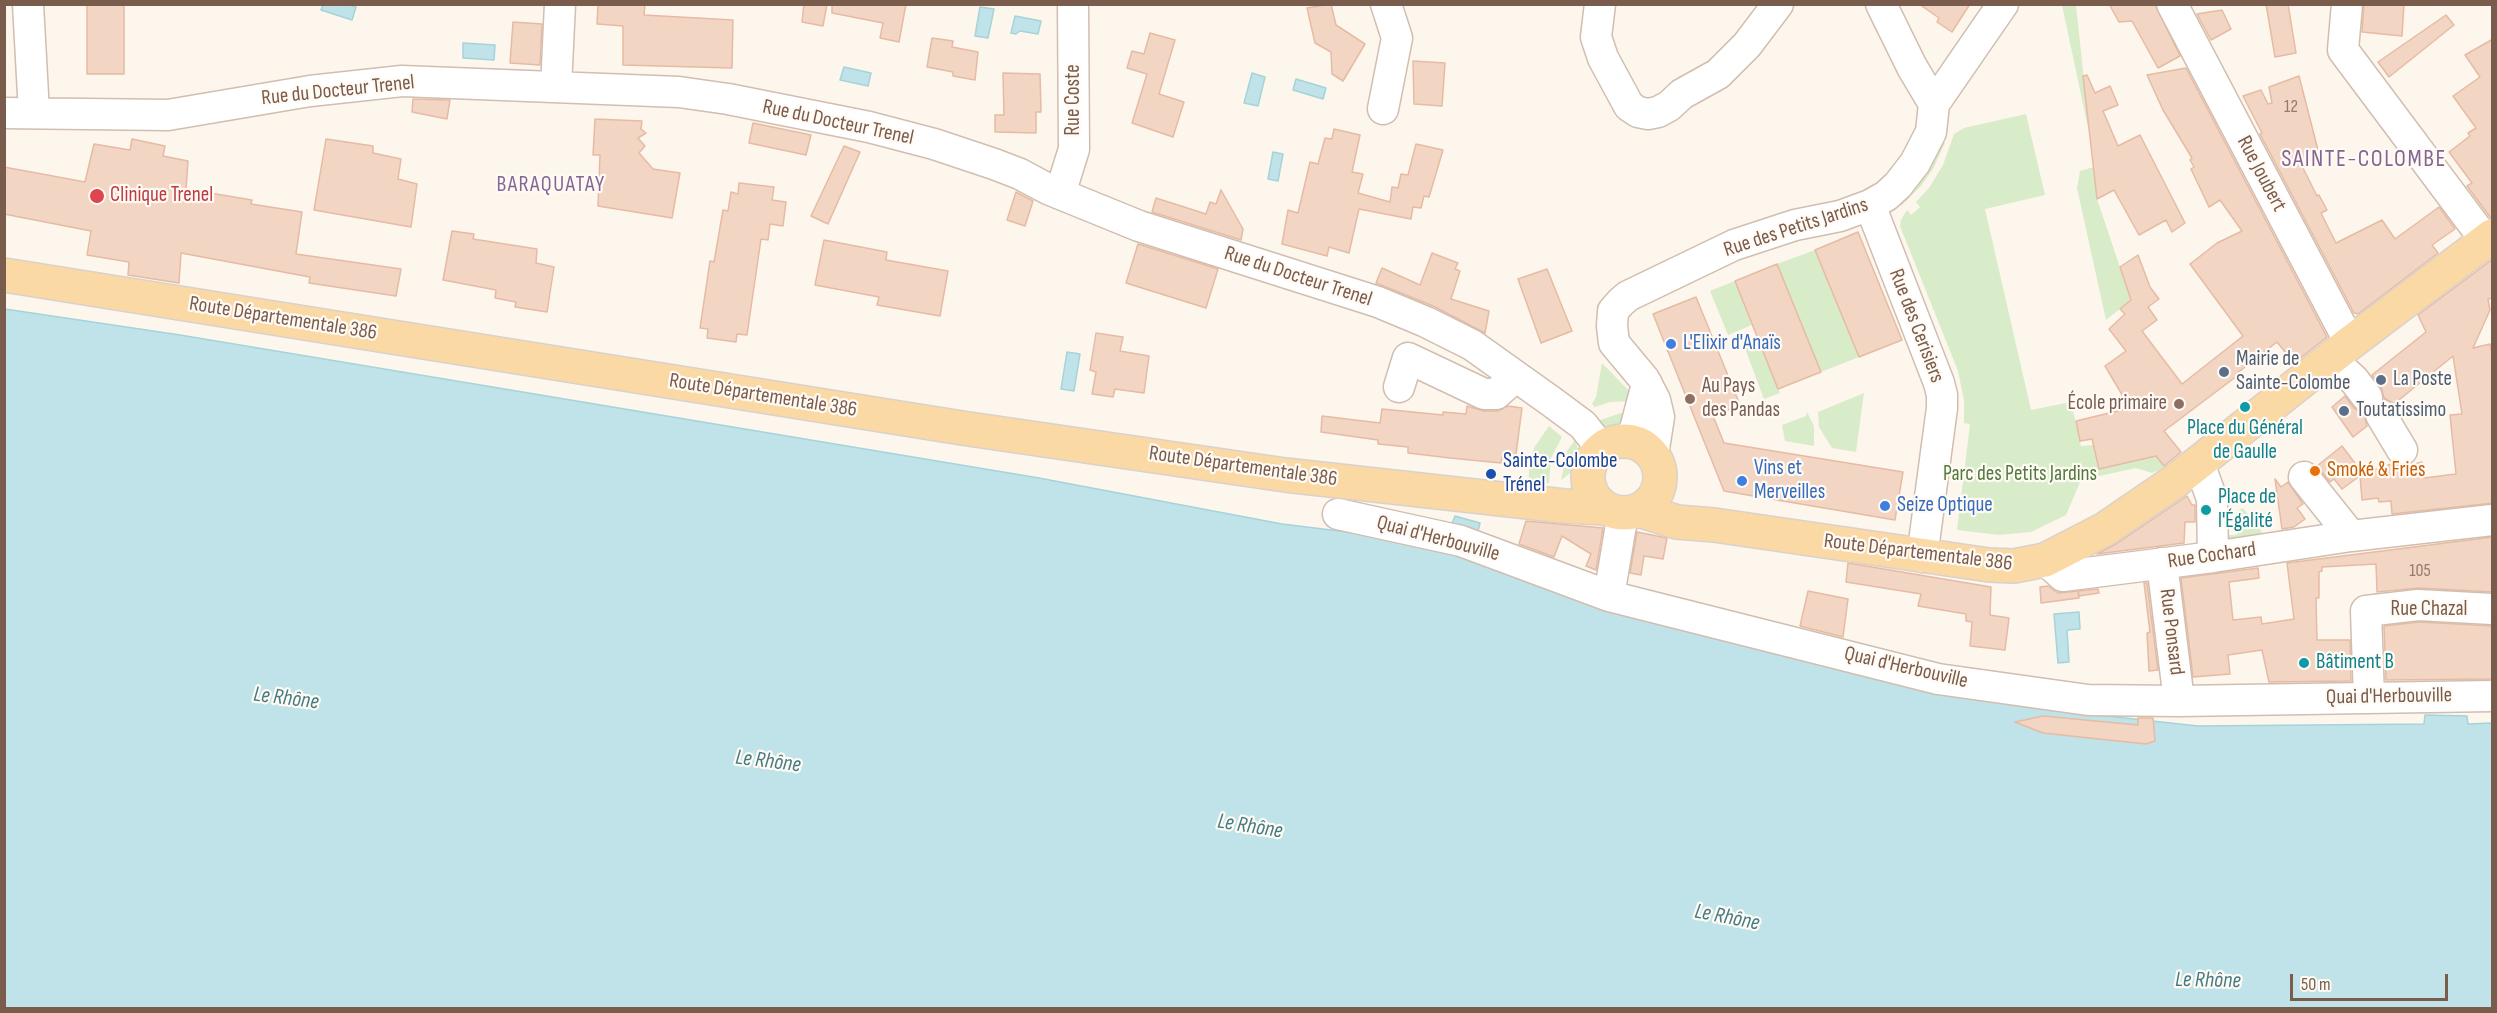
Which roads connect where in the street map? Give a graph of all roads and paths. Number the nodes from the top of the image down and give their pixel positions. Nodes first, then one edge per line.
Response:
1 (28, 4) edge
2 (560, 4) edge
3 (1073, 4) edge
4 (1386, 4) edge
5 (1600, 4) edge
6 (1778, 4) edge
7 (1881, 4) edge
8 (2003, 4) edge
9 (2172, 4) edge
10 (2347, 4) edge
11 (556, 87) junction
12 (1934, 104) junction
13 (1383, 109) dead end
14 (19, 113) edge
15 (1060, 194) junction
16 (1870, 205) junction
17 (2489, 238) edge
18 (4, 275) edge
19 (2340, 351) junction
20 (1515, 376) junction
21 (1399, 387) dead end
22 (2402, 450) dead end
23 (1626, 459) junction
24 (2199, 463) junction
25 (2304, 477) dead end
26 (1523, 501) junction
27 (1622, 511) junction
28 (1338, 514) dead end
29 (2493, 520) edge
30 (1714, 525) junction
31 (2351, 536) junction
32 (1922, 556) junction
33 (2213, 557) junction
34 (2045, 560) junction
35 (2162, 563) junction
36 (1609, 596) junction
37 (2486, 609) edge
38 (2493, 696) edge
39 (2369, 698) junction
40 (2180, 701) junction

1 - 14 street
2 - 11 street
3 - 15 street, Rue Coste
4 - 13 street
5 - 6 street
7 - 12 street
8 - 12 street, Rue des Petits Jardins
9 - 19 street, Rue Joubert
10 - 17 street
11 - 14 street, Rue du Docteur Trenel
11 - 15 street, Rue du Docteur Trenel
12 - 16 street, Rue des Petits Jardins
15 - 20 street, Rue du Docteur Trenel
16 - 23 street, Rue des Petits Jardins
16 - 32 street, Rue des Cerisiers
17 - 19 main road, Route Départementale 386
18 - 26 main road, Route Départementale 386
19 - 22 street, Rue Joubert
19 - 24 main road, Route Départementale 386
20 - 21 street
20 - 23 street, Rue du Docteur Trenel
23 - 26 main road, Route Départementale 386
23 - 27 main road
23 - 27 main road
23 - 30 main road, Route Départementale 386
24 - 33 street
24 - 34 main road, Route Départementale 386
25 - 31 street
26 - 27 main road, Route Départementale 386
27 - 30 main road, Route Départementale 386
27 - 36 street
28 - 36 street, Quai d'Herbouville
29 - 31 street, Rue Cochard
30 - 32 main road, Route Départementale 386
31 - 33 street, Rue Cochard
32 - 34 main road, Route Départementale 386
33 - 35 street, Rue Cochard
34 - 35 street, Rue Cochard
35 - 40 street, Rue Ponsard
36 - 40 street, Quai d'Herbouville
37 - 39 street, Rue Chazal
38 - 39 street, Quai d'Herbouville
39 - 40 street, Quai d'Herbouville

